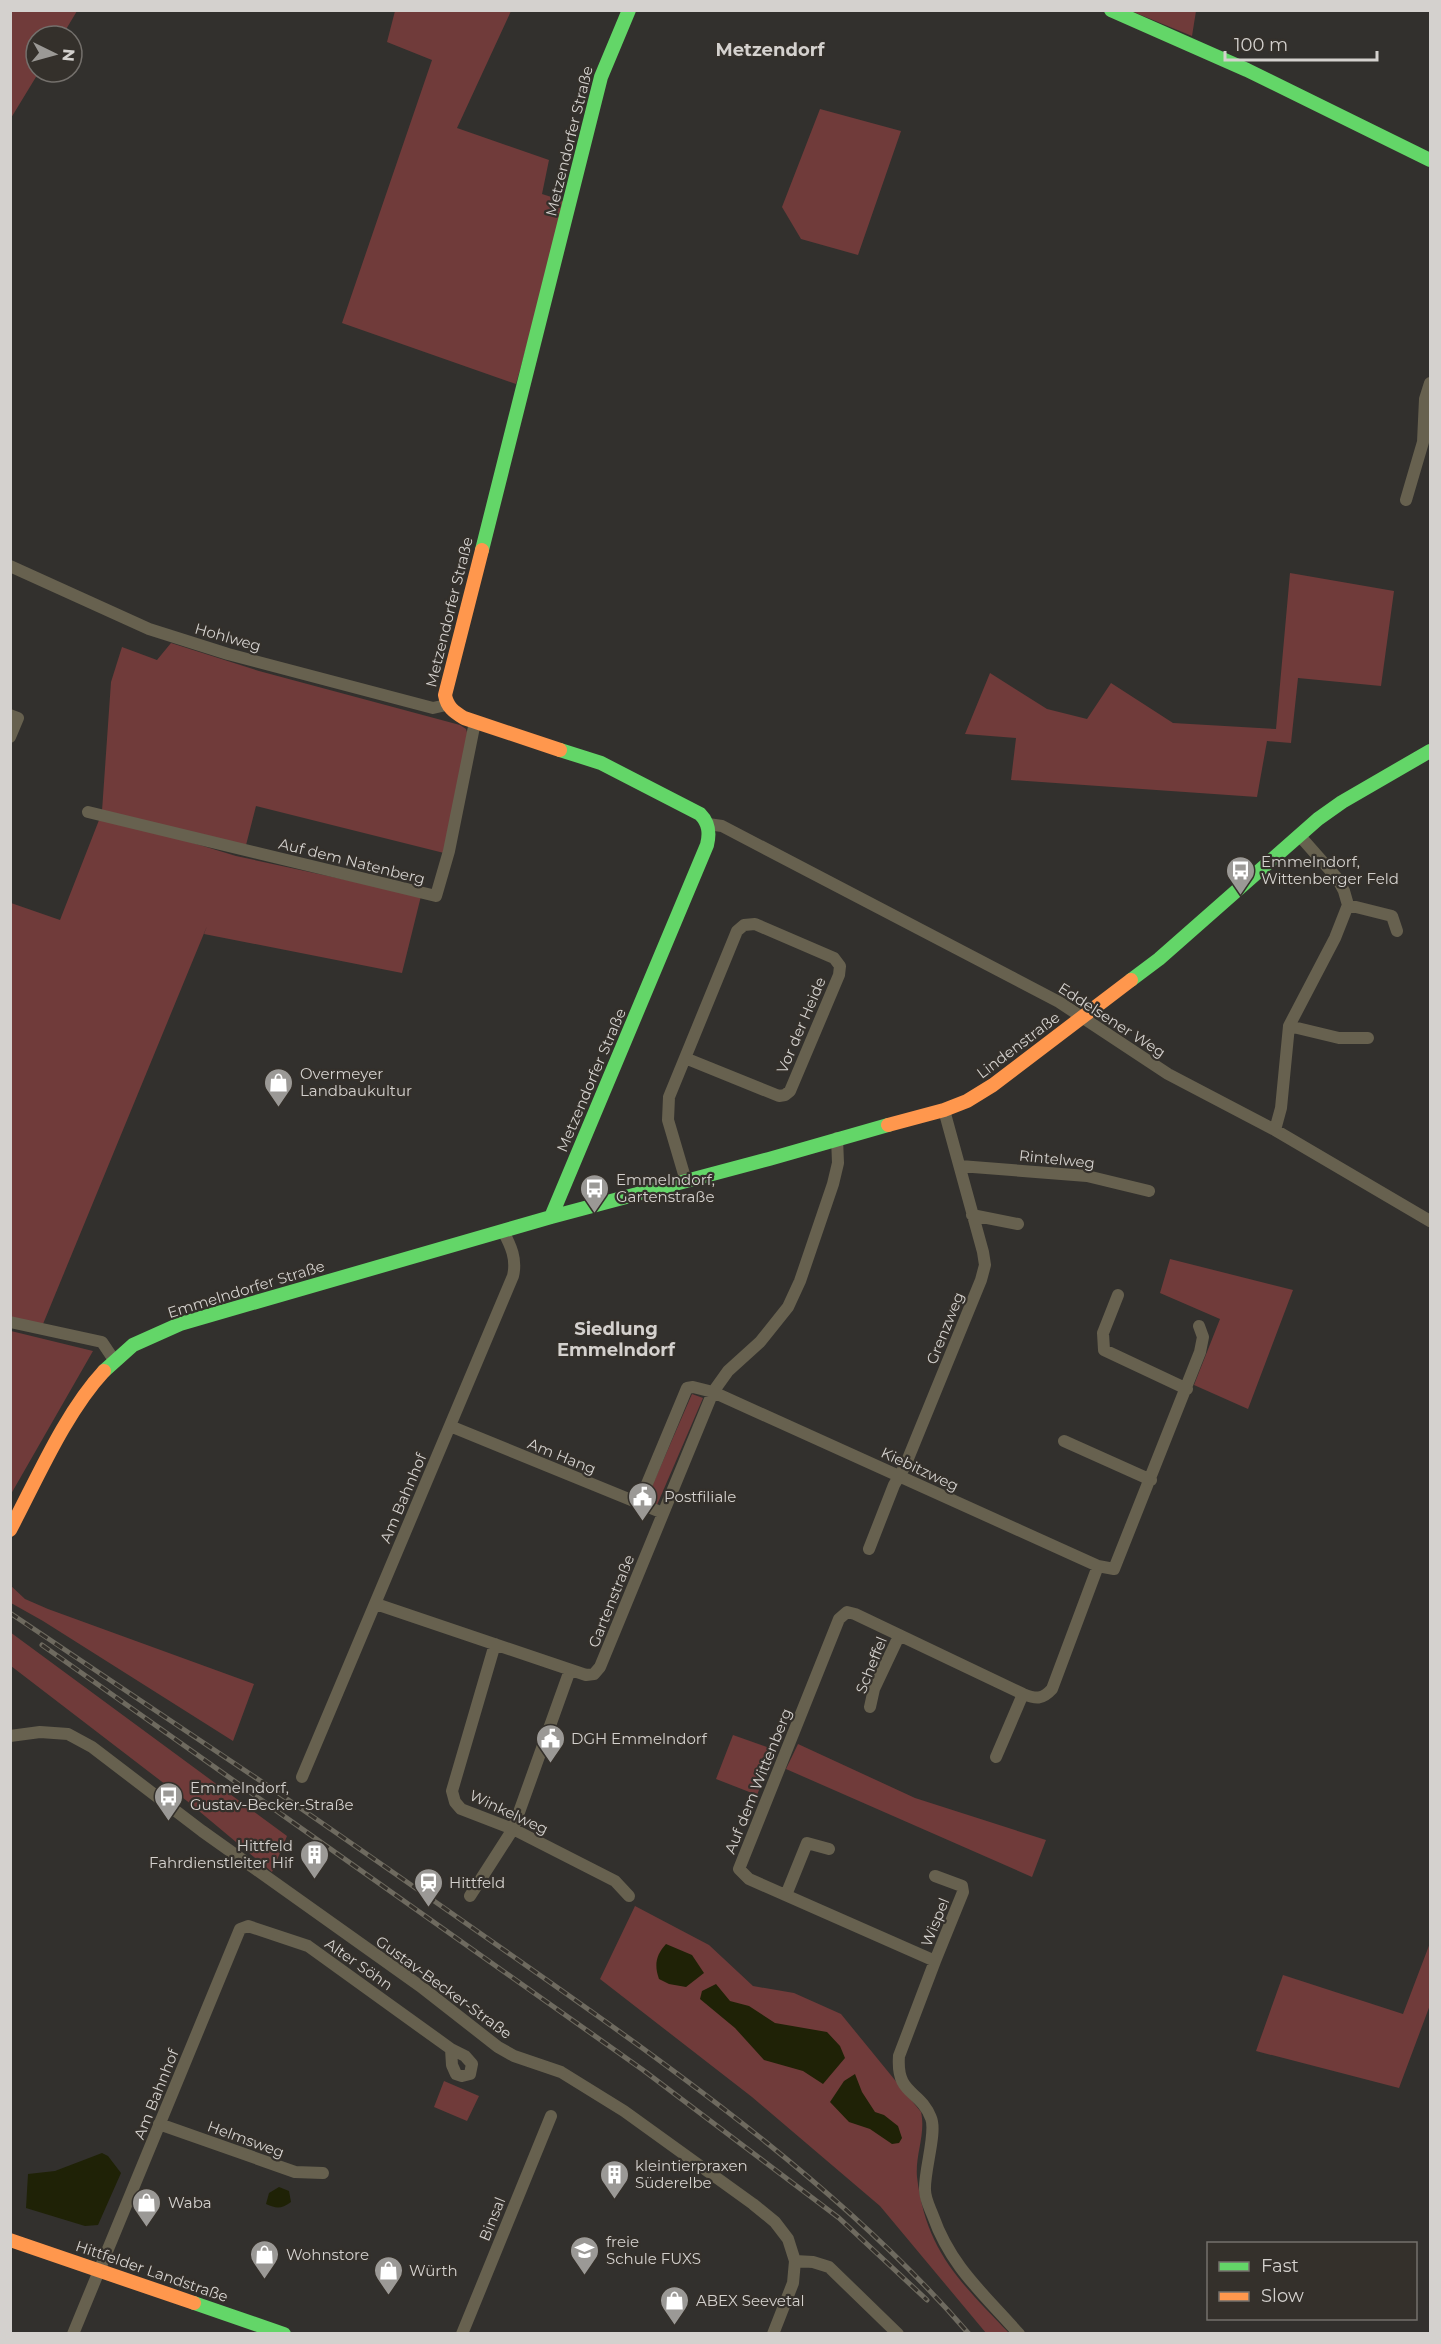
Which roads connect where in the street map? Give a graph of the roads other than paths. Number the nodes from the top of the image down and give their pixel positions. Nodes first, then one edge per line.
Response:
1 (629, 10) edge
2 (1111, 10) edge
3 (1431, 160) edge
4 (1431, 383) edge
5 (1406, 500) dead end
6 (10, 566) edge
7 (446, 705) junction
8 (10, 715) edge
9 (475, 723) junction
10 (10, 737) edge
11 (1431, 752) edge
12 (88, 812) dead end
13 (708, 824) junction
14 (1299, 835) junction
15 (1348, 904) junction
16 (1397, 931) dead end
17 (1083, 1017) junction
18 (1289, 1026) junction
19 (1368, 1038) dead end
20 (685, 1058) junction
21 (944, 1110) junction
22 (1275, 1130) junction
23 (837, 1138) junction
24 (960, 1166) junction
25 (686, 1181) junction
26 (1149, 1191) dead end
27 (972, 1215) junction
28 (550, 1217) junction
29 (1431, 1221) edge
30 (1018, 1224) dead end
31 (503, 1231) junction
32 (1118, 1294) dead end
33 (10, 1322) edge
34 (1199, 1326) dead end
35 (114, 1360) junction
36 (1187, 1389) junction
37 (713, 1392) junction
38 (450, 1426) junction
39 (1064, 1441) dead end
40 (901, 1476) junction
41 (1151, 1480) junction
42 (639, 1503) junction
43 (663, 1513) junction
44 (10, 1530) edge
45 (868, 1549) dead end
46 (1098, 1566) junction
47 (376, 1604) junction
48 (899, 1635) junction
49 (495, 1644) junction
50 (570, 1670) junction
51 (1023, 1694) junction
52 (870, 1707) dead end
53 (10, 1736) edge
54 (996, 1757) dead end
55 (302, 1776) dead end
56 (513, 1829) junction
57 (829, 1849) dead end
58 (935, 1876) dead end
59 (786, 1895) junction
60 (470, 1896) dead end
61 (629, 1896) dead end
62 (240, 1929) joint
63 (935, 1961) junction
64 (452, 2049) dead end
65 (551, 2116) dead end
66 (159, 2124) junction
67 (323, 2173) dead end
68 (10, 2240) edge
69 (795, 2261) junction
70 (99, 2270) junction
71 (73, 2334) edge
72 (284, 2334) edge
73 (462, 2334) edge
74 (773, 2334) edge
75 (898, 2334) edge
76 (1019, 2334) edge

1 - 7 street, Metzendorfer Straße
2 - 3 street
4 - 5 street
6 - 7 street, Hohlweg
7 - 9 street, Metzendorfer Straße
8 - 10 street
9 - 12 street, Auf dem Natenberg
9 - 13 street, Metzendorfer Straße
11 - 14 street, Lindenstraße
13 - 17 street, Eddelsener Weg
13 - 28 street, Metzendorfer Straße
14 - 15 street
14 - 17 street, Lindenstraße
15 - 16 street
15 - 18 street
17 - 21 street, Lindenstraße
17 - 22 street, Eddelsener Weg
18 - 19 street
18 - 22 street
20 - 20 street, Vor der Heide
20 - 25 street, Vor der Heide
21 - 23 street, Lindenstraße
21 - 24 street, Grenzweg
22 - 29 street, Eddelsener Weg
23 - 25 street, Lindenstraße
23 - 37 street, Gartenstraße
24 - 26 street, Rintelweg
24 - 27 street, Grenzweg
25 - 28 street, Lindenstraße
27 - 30 street
27 - 40 street, Grenzweg
28 - 31 street, Emmelndorfer Straße
31 - 35 street, Emmelndorfer Straße
31 - 38 street, Am Bahnhof
32 - 36 street
33 - 35 street
34 - 36 street
35 - 44 street, Emmelndorfer Straße
36 - 41 street
37 - 40 street, Kiebitzweg
37 - 42 street
37 - 43 street, Gartenstraße
38 - 42 street, Am Hang
38 - 47 street, Am Bahnhof
39 - 41 street
40 - 45 street, Grenzweg
40 - 46 street, Kiebitzweg
41 - 46 street, Kiebitzweg
42 - 43 street, Am Hang
43 - 50 street, Gartenstraße
46 - 51 street
47 - 49 street, Gartenstraße
47 - 55 street, Am Bahnhof
48 - 51 street, Auf dem Wittenberg
48 - 52 street, Scheffel
48 - 59 street, Auf dem Wittenberg
49 - 50 street, Gartenstraße
49 - 56 street, Winkelweg
50 - 56 street
51 - 54 street
53 - 69 street, Gustav-Becker-Straße
56 - 60 street
56 - 61 street, Winkelweg
57 - 59 street
58 - 63 street, Wispel
59 - 63 street, Auf dem Wittenberg
62 - 64 street, Alter Söhn
62 - 66 street, Am Bahnhof
63 - 76 street
65 - 73 street, Binsal
66 - 67 street, Helmsweg
66 - 70 street, Am Bahnhof
68 - 70 street, Hittfelder Landstraße
69 - 74 street
69 - 75 street
70 - 71 street, Am Bahnhof
70 - 72 street, Hittfelder Landstraße

